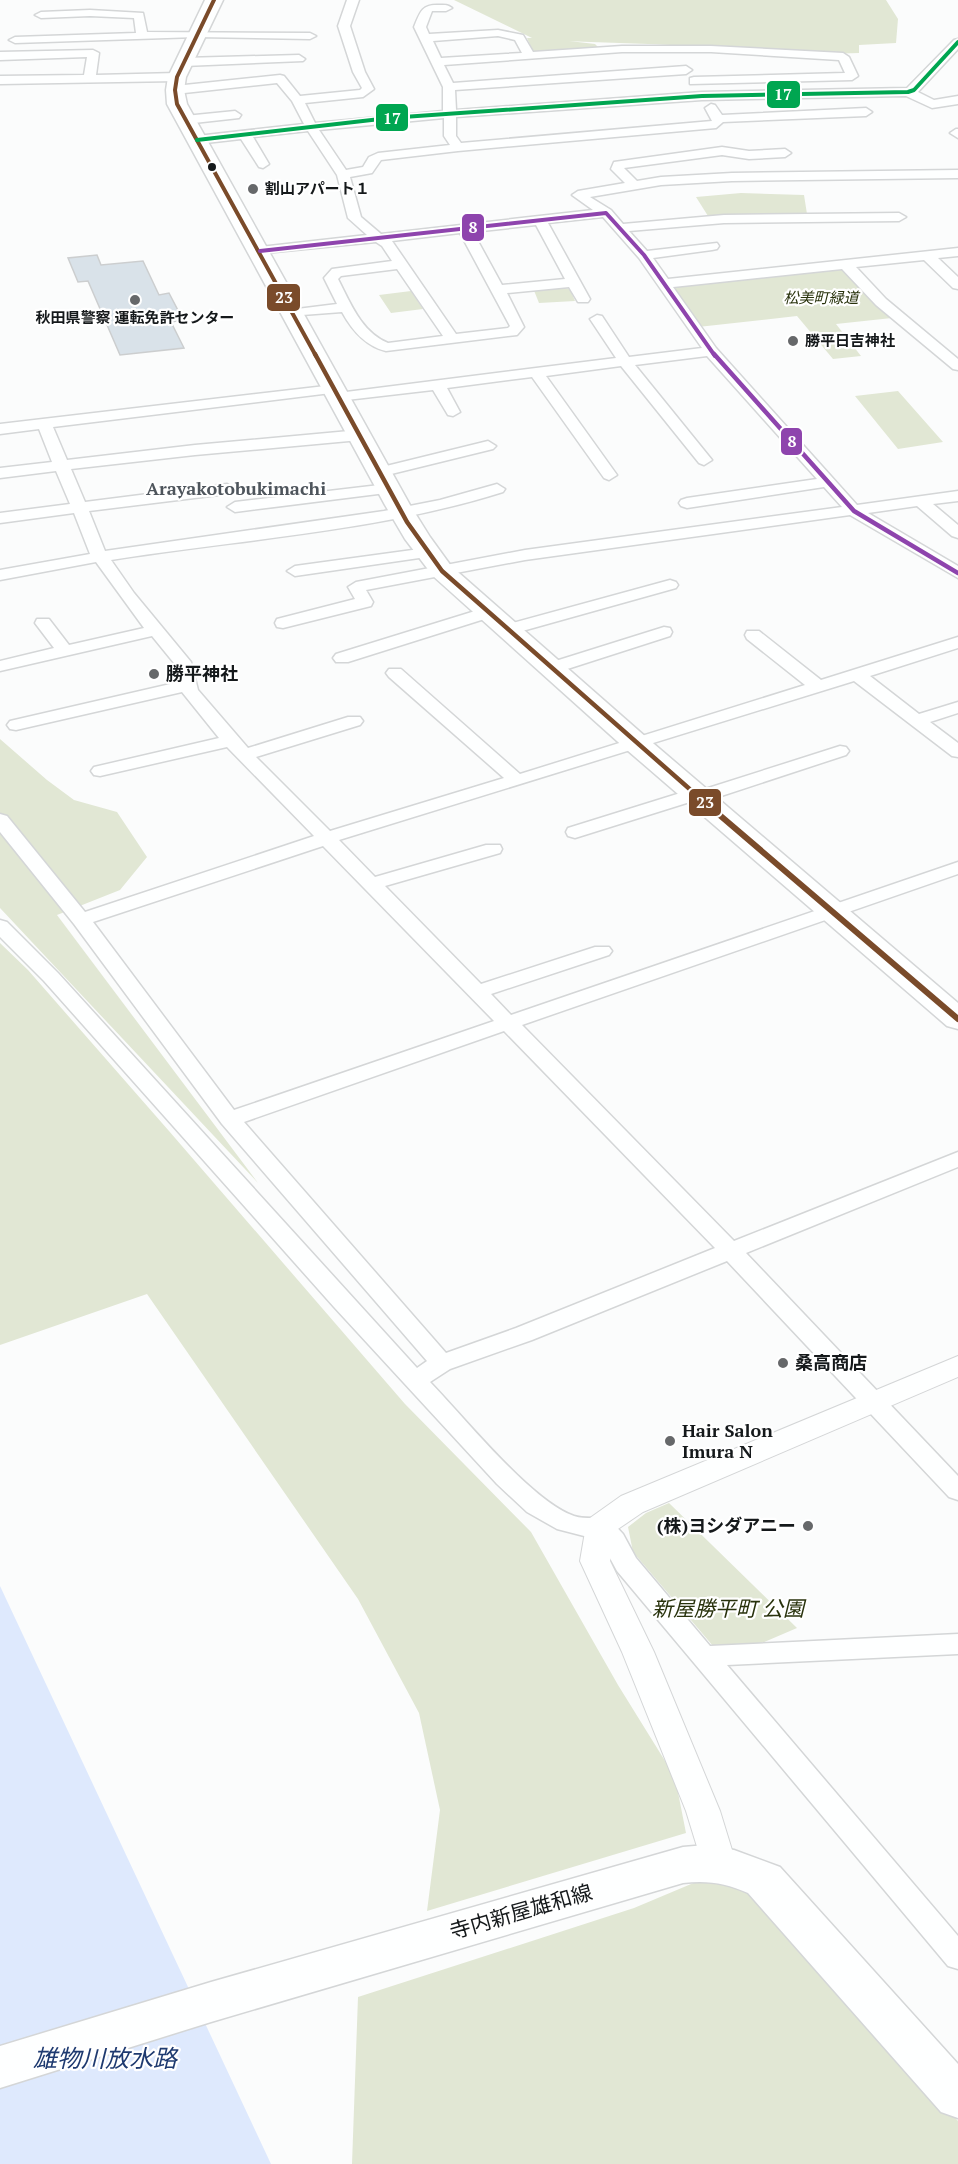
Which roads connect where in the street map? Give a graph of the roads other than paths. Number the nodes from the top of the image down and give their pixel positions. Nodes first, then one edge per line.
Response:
1 (214, 0) edge
2 (353, 0) edge
3 (446, 8) dead end
4 (41, 15) dead end
5 (142, 35) junction
6 (310, 36) dead end
7 (426, 38) junction
8 (15, 40) dead end
9 (958, 42) edge
10 (272, 46) dead end
11 (237, 47) dead end
12 (673, 50) junction
13 (0, 56) edge
14 (530, 56) junction
15 (299, 59) dead end
16 (188, 60) junction
17 (437, 62) junction
18 (686, 70) junction
19 (89, 79) junction
20 (0, 80) edge
21 (694, 81) junction
22 (449, 87) junction
23 (908, 92) junction
24 (702, 96) junction
25 (297, 100) junction
26 (958, 100) edge
27 (866, 112) dead end
28 (450, 113) junction
29 (235, 115) dead end
30 (719, 119) junction
31 (312, 128) junction
32 (191, 130) junction
33 (246, 136) junction
34 (457, 147) junction
35 (785, 153) dead end
36 (263, 164) dead end
37 (958, 174) edge
38 (343, 175) junction
39 (634, 185) junction
40 (606, 213) junction
41 (899, 217) dead end
42 (540, 220) junction
43 (619, 228) junction
44 (465, 229) junction
45 (377, 237) junction
46 (712, 246) dead end
47 (260, 251) junction
48 (958, 252) edge
49 (644, 255) junction
50 (927, 255) junction
51 (401, 264) junction
52 (846, 265) junction
53 (574, 282) junction
54 (663, 284) junction
55 (958, 285) edge
56 (498, 290) junction
57 (583, 299) dead end
58 (347, 307) junction
59 (294, 313) junction
60 (597, 319) dead end
61 (452, 339) junction
62 (711, 351) junction
63 (626, 363) junction
64 (958, 366) edge
65 (537, 374) junction
66 (438, 386) junction
67 (336, 393) junction
68 (453, 412) dead end
69 (44, 423) junction
70 (0, 429) edge
71 (360, 435) junction
72 (488, 446) dead end
73 (704, 460) dead end
74 (63, 465) junction
75 (0, 473) edge
76 (609, 475) dead end
77 (384, 481) junction
78 (828, 482) junction
79 (227, 489) dead end
80 (497, 489) dead end
81 (958, 496) edge
82 (920, 501) junction
83 (687, 503) dead end
84 (235, 507) dead end
85 (80, 508) junction
86 (854, 511) junction
87 (402, 514) junction
88 (0, 519) edge
89 (958, 533) edge
90 (99, 555) junction
91 (437, 565) junction
92 (295, 572) dead end
93 (958, 573) edge
94 (0, 575) edge
95 (670, 585) dead end
96 (488, 612) junction
97 (43, 622) dead end
98 (283, 623) dead end
99 (156, 630) junction
100 (508, 630) junction
101 (664, 632) dead end
102 (753, 635) dead end
103 (958, 642) edge
104 (65, 651) junction
105 (342, 658) dead end
106 (0, 666) edge
107 (552, 668) junction
108 (394, 673) dead end
109 (858, 675) junction
110 (188, 685) junction
111 (819, 687) junction
112 (958, 707) edge
113 (918, 720) junction
114 (354, 721) dead end
115 (16, 725) dead end
116 (637, 744) junction
117 (239, 747) junction
118 (840, 751) dead end
119 (958, 752) edge
120 (100, 771) dead end
121 (517, 780) junction
122 (697, 796) junction
123 (0, 820) edge
124 (575, 832) dead end
125 (327, 838) junction
126 (493, 849) dead end
127 (958, 868) edge
128 (372, 884) junction
129 (832, 912) junction
130 (81, 920) junction
131 (0, 926) edge
132 (602, 951) dead end
133 (476, 992) junction
134 (954, 1011) edge
135 (509, 1024) junction
136 (230, 1119) junction
137 (958, 1159) edge
138 (729, 1250) junction
139 (442, 1363) junction
140 (958, 1366) edge
141 (415, 1382) junction
142 (872, 1402) junction
143 (958, 1491) edge
144 (601, 1526) junction
145 (958, 1644) edge
146 (703, 1656) junction
147 (697, 1863) junction
148 (958, 1957) edge
149 (0, 2067) edge
150 (958, 2097) edge

1 - 16 main road
2 - 25 street
3 - 7 street
4 - 5 street
5 - 8 street
5 - 16 street
6 - 16 street
7 - 14 street
7 - 17 street
9 - 23 street
10 - 11 street
12 - 14 street
12 - 18 street
12 - 21 street
13 - 19 street
14 - 17 street
15 - 16 street
16 - 19 street
16 - 25 street
16 - 32 main road
17 - 22 street
18 - 21 street
18 - 22 street
19 - 20 street
21 - 24 street
22 - 28 street
23 - 24 street
23 - 26 street
24 - 28 street
24 - 30 street
25 - 31 street
27 - 30 street
28 - 31 street
28 - 34 street
29 - 32 street
30 - 34 street
31 - 33 street
31 - 38 street
32 - 33 street
32 - 47 main road
33 - 36 street
34 - 38 street
35 - 39 street
37 - 39 street
38 - 45 street
39 - 40 street
40 - 42 street
40 - 43 street
41 - 43 street
42 - 44 street
42 - 53 street
43 - 49 street
44 - 45 street
44 - 56 street
45 - 47 street
45 - 51 street
46 - 49 street
47 - 59 main road
48 - 50 street
49 - 54 street
50 - 52 street
50 - 55 street
51 - 58 street
51 - 61 street
52 - 54 street
52 - 64 street
53 - 56 street
53 - 57 street
54 - 62 street
56 - 61 street
58 - 59 street
58 - 61 street
59 - 67 main road
60 - 63 street
62 - 63 street
62 - 78 street
63 - 65 street
63 - 73 street
65 - 66 street
65 - 76 street
66 - 67 street
66 - 68 street
67 - 69 street
67 - 71 main road
69 - 70 street
69 - 74 street
71 - 74 street
71 - 77 main road
72 - 77 street
74 - 75 street
74 - 85 street
77 - 84 street
77 - 87 main road
78 - 83 street
78 - 86 street
79 - 85 street
80 - 87 street
81 - 82 street
82 - 86 street
82 - 89 street
85 - 88 street
85 - 90 street
86 - 91 street
86 - 93 street
87 - 90 street
87 - 91 main road
90 - 94 street
90 - 99 street
91 - 92 street
91 - 96 main road
91 - 98 street
95 - 100 street
96 - 100 main road
96 - 105 street
97 - 104 street
99 - 104 street
99 - 110 street
100 - 107 main road
101 - 107 street
102 - 111 street
103 - 109 street
104 - 106 street
107 - 116 main road
108 - 121 street
109 - 111 street
109 - 113 street
110 - 115 street
110 - 117 street
111 - 116 street
112 - 113 street
113 - 119 street
114 - 117 street
116 - 121 street
116 - 122 main road
117 - 120 street
117 - 125 street
118 - 122 street
121 - 125 street
122 - 124 street
122 - 129 main road
123 - 130 street
125 - 128 street
125 - 130 street
126 - 128 street
127 - 129 street
128 - 133 street
129 - 134 main road
129 - 135 street
130 - 136 street
131 - 141 street
132 - 133 street
133 - 135 street
135 - 136 street
135 - 138 street
136 - 139 street
137 - 138 street
138 - 139 street
138 - 142 street
139 - 141 street
140 - 142 street
141 - 144 street
142 - 143 street
142 - 144 street
144 - 146 street
144 - 147 street
145 - 146 street
146 - 148 street
147 - 149 main road, 寺内新屋雄和線
147 - 150 main road

